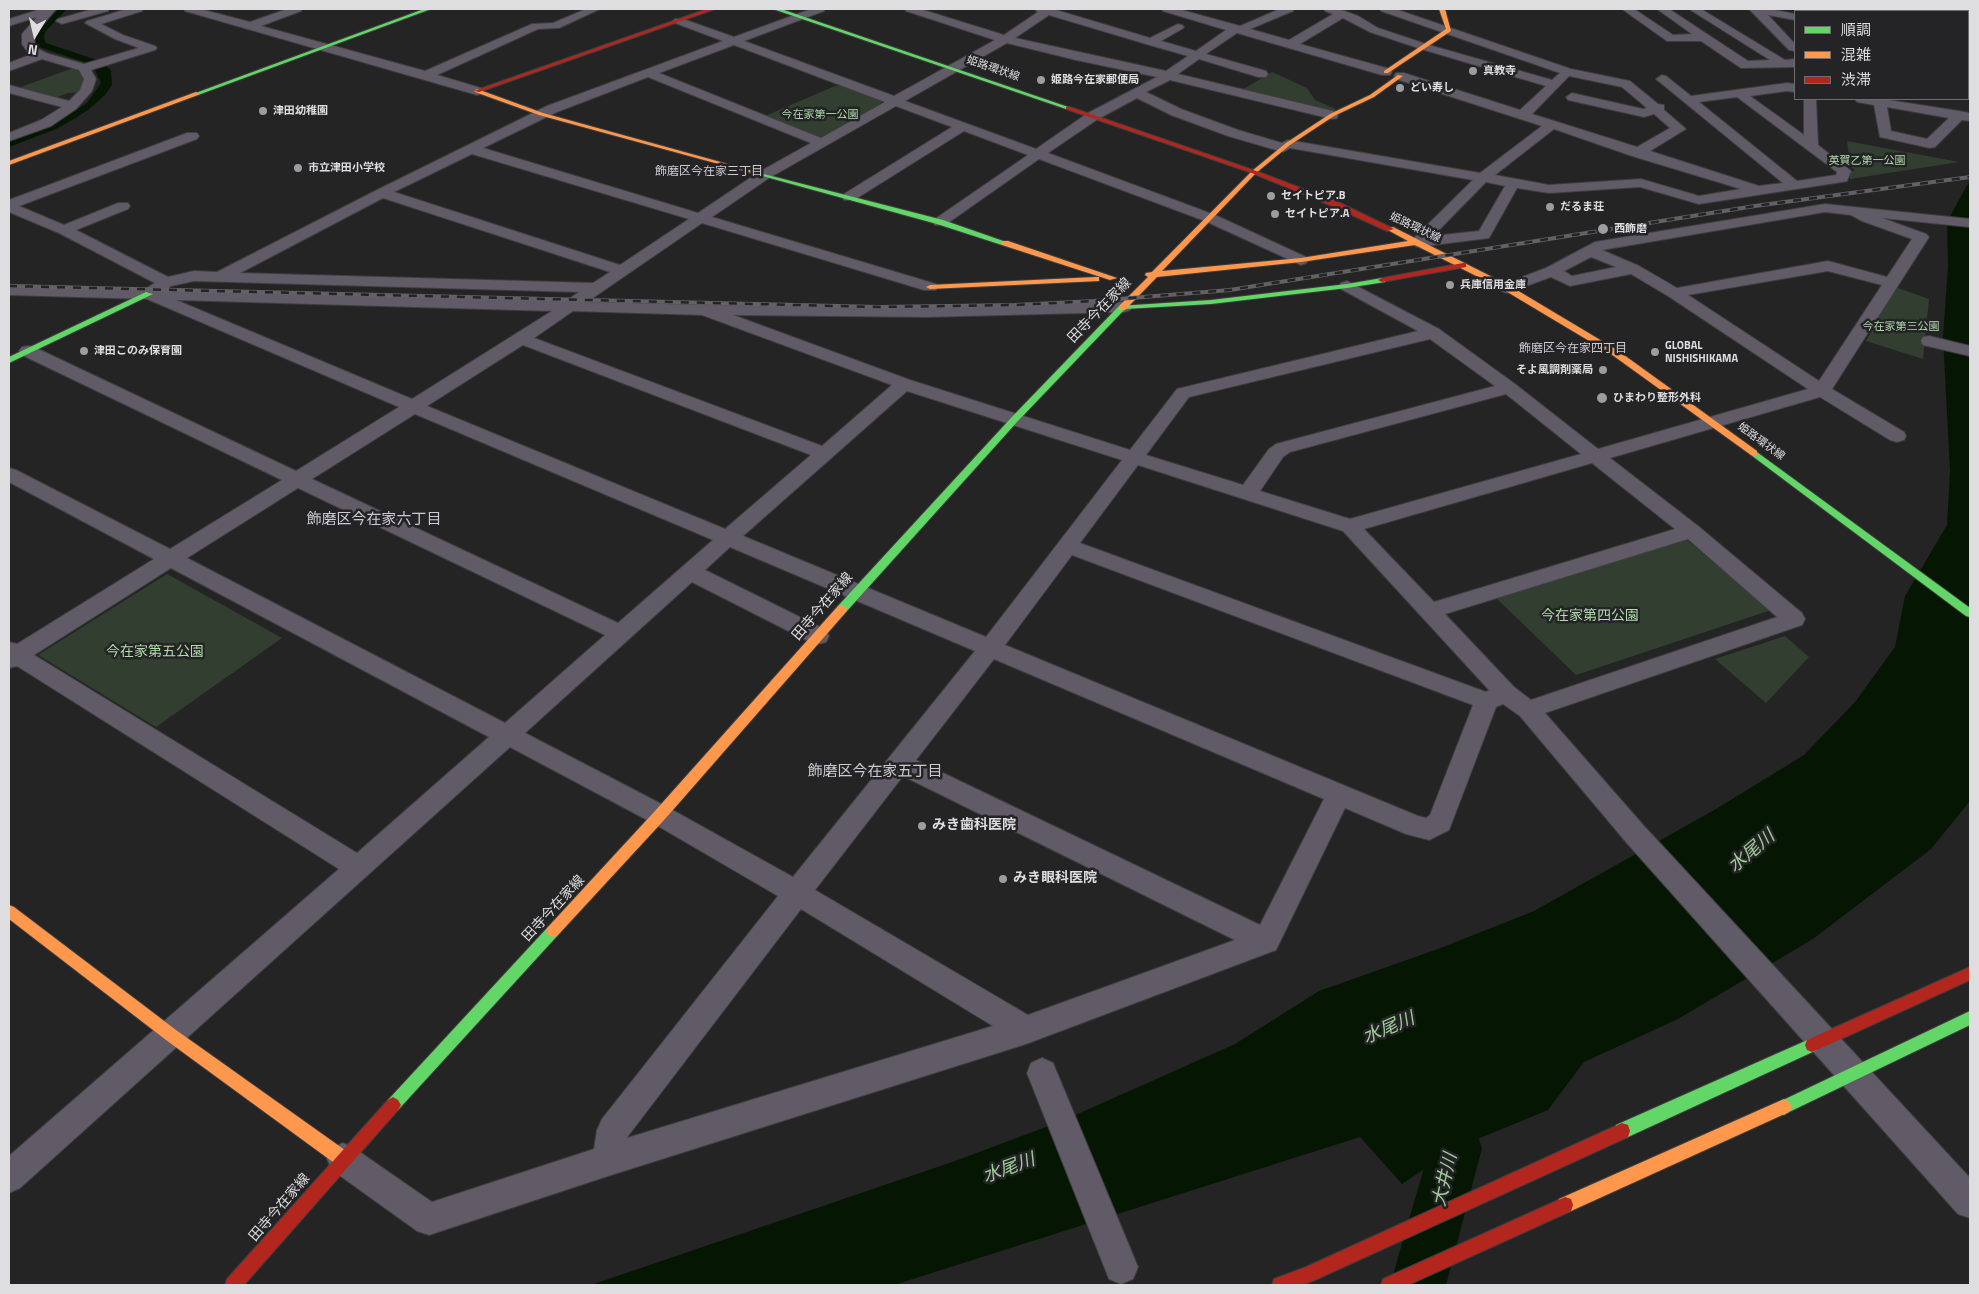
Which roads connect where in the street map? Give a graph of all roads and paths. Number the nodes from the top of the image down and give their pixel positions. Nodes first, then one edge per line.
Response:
1 (51, 9) edge
2 (104, 9) edge
3 (138, 9) edge
4 (190, 9) edge
5 (297, 9) edge
6 (411, 9) edge
7 (428, 9) edge
8 (595, 9) edge
9 (712, 9) edge
10 (776, 9) edge
11 (820, 9) edge
12 (910, 9) edge
13 (1167, 9) edge
14 (1288, 9) edge
15 (1329, 9) edge
16 (1386, 9) edge
17 (1442, 9) edge
18 (1627, 9) edge
19 (1662, 9) edge
20 (1694, 9) edge
21 (1754, 9) edge
22 (1046, 10) edge
23 (1342, 14) junction
24 (799, 16) junction
25 (1794, 17) edge
26 (62, 21) dead end
27 (679, 21) junction
28 (9, 23) edge
29 (1237, 25) junction
30 (250, 26) junction
31 (1178, 27) dead end
32 (9, 30) edge
33 (1449, 30) junction
34 (27, 36) junction
35 (1705, 38) junction
36 (1005, 39) junction
37 (733, 42) junction
38 (1150, 42) junction
39 (1291, 44) junction
40 (319, 45) junction
41 (1425, 47) junction
42 (42, 55) junction
43 (1197, 56) junction
44 (1788, 56) edge
45 (9, 66) edge
46 (84, 68) junction
47 (952, 68) junction
48 (1386, 72) junction
49 (1568, 72) junction
50 (648, 73) junction
51 (1262, 74) dead end
52 (426, 75) junction
53 (1169, 75) junction
54 (1400, 76) junction
55 (1591, 77) junction
56 (1662, 79) dead end
57 (1551, 87) junction
58 (1794, 88) edge
59 (9, 89) edge
60 (477, 91) junction
61 (1137, 93) junction
62 (1740, 93) junction
63 (1572, 97) junction
64 (1810, 100) edge
65 (1867, 100) edge
66 (894, 101) junction
67 (1691, 102) junction
68 (1880, 102) junction
69 (72, 106) junction
70 (1654, 109) junction
71 (541, 114) junction
72 (1523, 115) junction
73 (1092, 116) junction
74 (1332, 116) junction
75 (1965, 116) edge
76 (1551, 124) junction
77 (963, 126) junction
78 (192, 136) dead end
79 (9, 137) edge
80 (820, 142) junction
81 (1285, 146) junction
82 (1811, 146) junction
83 (470, 149) junction
84 (1637, 152) junction
85 (1037, 154) junction
86 (9, 155) edge
87 (9, 163) edge
88 (1254, 172) junction
89 (764, 175) junction
90 (1484, 177) junction
91 (1513, 182) junction
92 (1794, 184) junction
93 (1760, 191) junction
94 (382, 193) junction
95 (849, 197) junction
96 (9, 206) edge
97 (123, 206) dead end
98 (1824, 208) junction
99 (1854, 211) junction
100 (27, 214) junction
101 (700, 218) junction
102 (1210, 218) junction
103 (9, 221) edge
104 (940, 222) junction
105 (1970, 223) edge
106 (64, 230) junction
107 (1418, 242) junction
108 (1591, 251) junction
109 (1301, 260) junction
110 (1463, 265) junction
111 (1634, 269) junction
112 (623, 271) junction
113 (1552, 271) junction
114 (1157, 274) junction
115 (220, 276) junction
116 (1140, 276) dead end
117 (1891, 283) junction
118 (1347, 286) junction
119 (930, 287) joint
120 (157, 288) junction
121 (598, 288) junction
122 (1507, 288) junction
123 (13, 292) edge
124 (1674, 293) junction
125 (568, 307) junction
126 (1124, 307) junction
127 (704, 310) junction
128 (1433, 333) junction
129 (521, 339) junction
130 (1930, 341) dead end
131 (28, 351) junction
132 (1970, 351) edge
133 (9, 360) edge
134 (904, 384) junction
135 (1509, 388) junction
136 (1822, 391) junction
137 (414, 407) junction
138 (1014, 420) junction
139 (1712, 422) junction
140 (1897, 436) dead end
141 (824, 453) junction
142 (1598, 456) junction
143 (1136, 458) junction
144 (9, 474) edge
145 (299, 479) junction
146 (1248, 493) junction
147 (1350, 526) junction
148 (1691, 531) junction
149 (728, 538) junction
150 (1068, 546) junction
151 (170, 560) junction
152 (690, 572) junction
153 (857, 592) junction
154 (1429, 611) junction
155 (1970, 613) edge
156 (622, 634) junction
157 (818, 636) junction
158 (990, 648) junction
159 (11, 655) edge
160 (1506, 693) junction
161 (1486, 701) junction
162 (1528, 710) junction
163 (508, 735) junction
164 (899, 763) junction
165 (1338, 795) junction
166 (660, 816) junction
167 (358, 867) junction
168 (797, 893) junction
169 (9, 912) edge
170 (1266, 941) junction
171 (1970, 973) edge
172 (1970, 1018) edge
173 (1026, 1030) junction
174 (171, 1036) junction
175 (1823, 1041) junction
176 (1042, 1074) dead end
177 (1854, 1075) junction
178 (343, 1159) junction
179 (608, 1160) junction
180 (9, 1177) edge
181 (1970, 1202) edge
182 (1121, 1267) dead end
183 (233, 1285) edge
184 (1280, 1285) edge
185 (1389, 1285) edge

1 - 28 street
1 - 34 street
2 - 26 street
3 - 46 street
4 - 30 street
5 - 30 street
6 - 40 street
7 - 40 street
8 - 52 street
9 - 27 street
10 - 24 street, 姫路環状線
11 - 24 street
12 - 36 street
13 - 29 street
14 - 29 street
15 - 23 street
16 - 33 street
17 - 33 street
18 - 35 street
19 - 35 street
20 - 44 street
21 - 25 street
21 - 44 street
22 - 36 street
22 - 38 street
23 - 39 street
23 - 41 street
24 - 37 street
24 - 47 street, 姫路環状線
27 - 37 street
27 - 60 street
29 - 39 street
29 - 43 street
30 - 40 street
31 - 38 street
32 - 34 street
33 - 41 street
33 - 49 street
34 - 42 street
35 - 44 street
36 - 47 street
36 - 53 street
37 - 50 street
37 - 66 street
38 - 43 street
39 - 48 street
40 - 52 street
40 - 86 street
40 - 87 street
41 - 48 street
41 - 57 street
42 - 45 street
42 - 46 street
43 - 51 street
43 - 53 street
46 - 69 street
47 - 66 street
47 - 73 street, 姫路環状線
48 - 54 street
49 - 55 street
49 - 57 street
50 - 71 street
50 - 80 street
52 - 60 street
53 - 61 street
53 - 74 street
54 - 72 street
54 - 74 street, 田寺今在家線
55 - 63 street
55 - 70 street
56 - 67 street
57 - 63 street
57 - 72 street
58 - 62 street
59 - 69 street
60 - 71 street
61 - 73 street
61 - 81 street
62 - 67 street
62 - 82 street
63 - 70 street
64 - 82 street
65 - 68 street
66 - 77 street
66 - 80 street
67 - 70 street
67 - 92 street
68 - 75 street
68 - 75 street
69 - 79 street
70 - 84 street
71 - 83 street
71 - 89 street
72 - 76 street
73 - 85 street
73 - 88 street, 姫路環状線
74 - 81 street, 田寺今在家線
76 - 84 street
76 - 90 street
77 - 85 street
77 - 95 street
78 - 96 street
80 - 89 street
81 - 88 street, 田寺今在家線
81 - 90 street
82 - 92 street
83 - 94 street
83 - 101 street
84 - 93 street
85 - 102 street
85 - 104 street
88 - 102 street, 田寺今在家線
88 - 107 street, 姫路環状線
89 - 95 street
89 - 101 street
90 - 91 street
90 - 107 street
91 - 93 street
91 - 107 street
92 - 93 street
93 - 98 street
94 - 112 street
94 - 115 street
95 - 104 street
96 - 100 street
97 - 106 street
98 - 99 street
98 - 108 street
99 - 105 street
99 - 117 street
100 - 103 street
100 - 106 street
101 - 112 street
101 - 119 street
102 - 109 street
102 - 114 street, 田寺今在家線
104 - 119 street
106 - 120 street
107 - 109 street
107 - 110 street, 姫路環状線
108 - 111 street
108 - 113 street
109 - 114 street
110 - 118 street
110 - 122 street, 姫路環状線
111 - 113 street
111 - 124 street
112 - 121 street
113 - 122 street
114 - 116 street
114 - 126 street, 田寺今在家線
115 - 120 street
115 - 121 street
117 - 124 street
117 - 136 street
118 - 126 street
118 - 128 street
120 - 123 street
120 - 125 street
120 - 131 street
120 - 137 street
121 - 125 street
122 - 139 street, 姫路環状線
124 - 136 street
125 - 127 street
125 - 129 street
126 - 127 street
126 - 138 street, 田寺今在家線
127 - 134 street
128 - 135 street
128 - 143 street
129 - 137 street
129 - 141 street
130 - 132 street
131 - 133 street
131 - 145 street
134 - 138 street
134 - 141 street
135 - 142 street
135 - 146 street
136 - 139 street
136 - 140 street
137 - 145 street
137 - 149 street
138 - 143 street
138 - 153 street, 田寺今在家線
139 - 142 street
139 - 155 street, 姫路環状線
141 - 149 street
142 - 147 street
142 - 148 street
143 - 146 street
143 - 150 street
144 - 151 street
145 - 151 street
145 - 156 street
146 - 147 street
147 - 154 street
148 - 154 street
148 - 162 street
149 - 152 street
149 - 153 street
150 - 158 street
150 - 161 street
151 - 159 street
151 - 163 street
152 - 156 street
152 - 157 street
153 - 157 street, 田寺今在家線
153 - 158 street
154 - 160 street
156 - 163 street
157 - 166 street, 田寺今在家線
158 - 164 street
158 - 165 street
159 - 167 street
160 - 161 street
160 - 162 street
161 - 165 street
162 - 175 street
163 - 166 street
163 - 167 street
164 - 168 street
164 - 170 street
165 - 170 street
166 - 168 street
166 - 178 street, 田寺今在家線
167 - 174 street
168 - 173 street
168 - 179 street
169 - 174 street
170 - 173 street
171 - 175 street
172 - 177 street
173 - 179 street
174 - 178 street
174 - 180 street
175 - 177 street
175 - 184 street
176 - 182 street
177 - 181 street
177 - 185 street
178 - 179 street
178 - 183 street, 田寺今在家線

